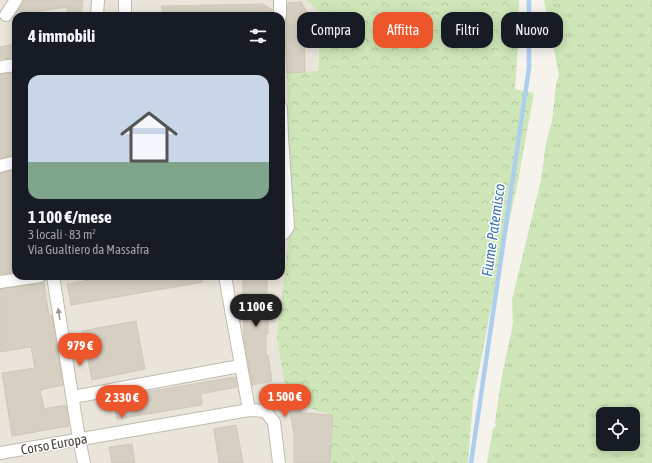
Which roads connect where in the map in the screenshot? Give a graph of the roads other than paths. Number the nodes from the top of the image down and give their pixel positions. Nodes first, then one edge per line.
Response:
1 (16, 0) edge
2 (98, 0) edge
3 (125, 0) edge
4 (280, 0) edge
5 (97, 12) edge
6 (125, 12) edge
7 (280, 12) edge
8 (6, 15) dead end
9 (12, 66) edge
10 (0, 67) edge
11 (12, 163) edge
12 (0, 166) edge
13 (13, 280) edge
14 (54, 280) edge
15 (226, 280) edge
16 (0, 282) edge
17 (240, 366) junction
18 (73, 397) junction
19 (249, 410) junction
20 (79, 439) junction
21 (0, 453) edge
22 (84, 463) edge
23 (279, 463) edge

1 - 8 street
2 - 5 street
3 - 6 street
4 - 7 street
9 - 10 street
11 - 12 street
13 - 16 street
18 -> 14 street
15 - 17 street
17 - 18 street
17 - 19 street
18 - 20 street
19 - 20 street, Corso Europa
19 - 23 street, Corso Europa
20 - 21 street, Corso Europa
20 - 22 street

